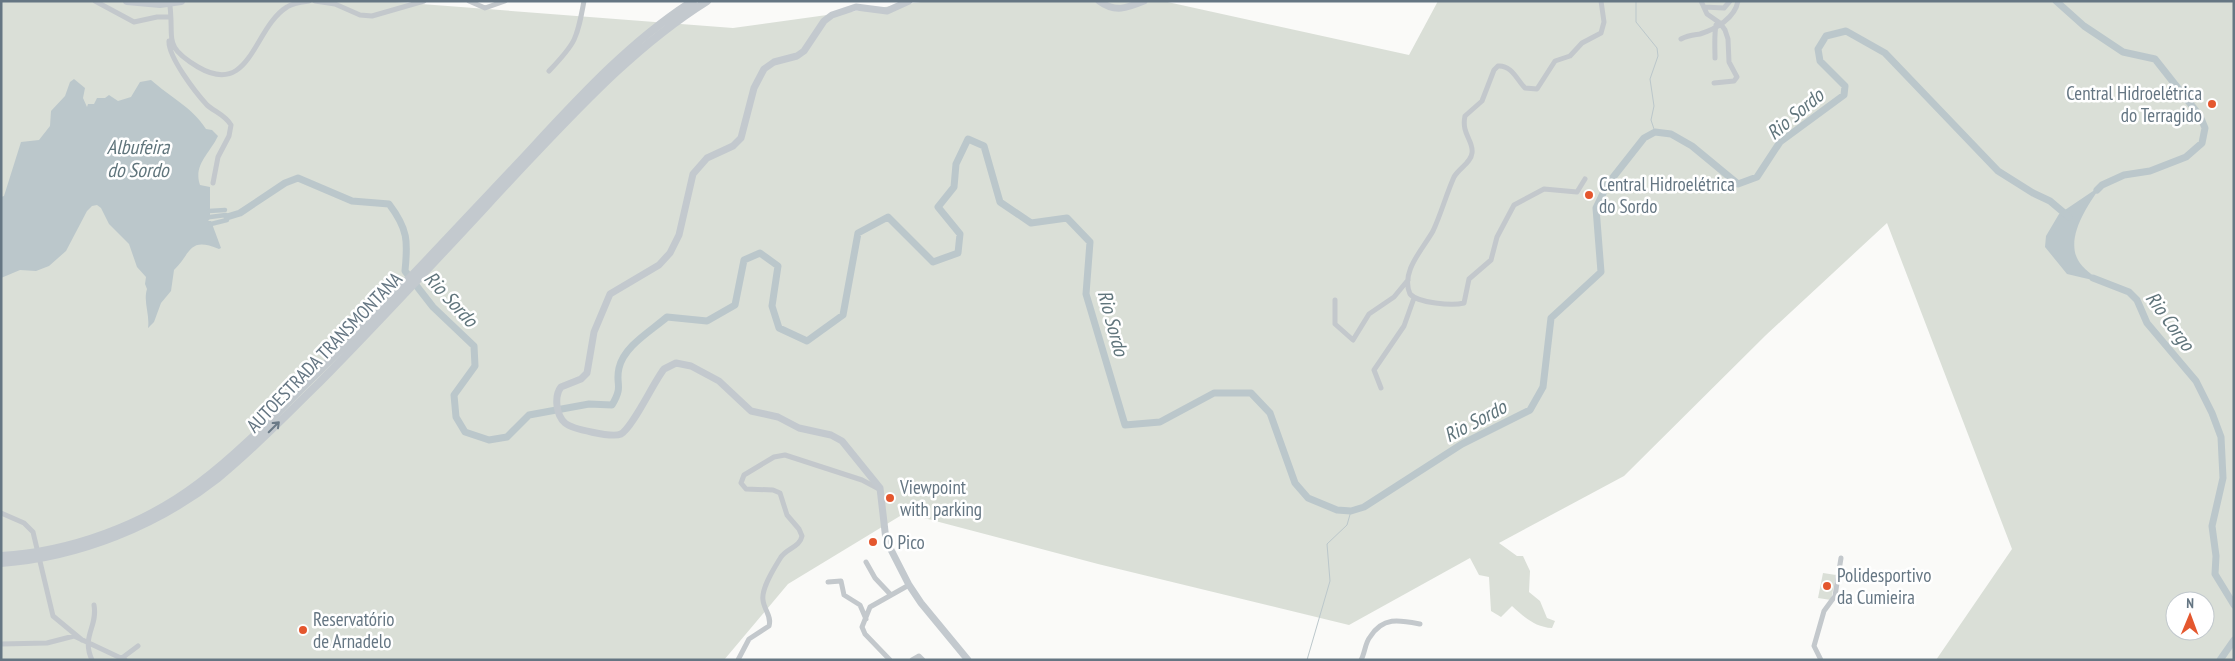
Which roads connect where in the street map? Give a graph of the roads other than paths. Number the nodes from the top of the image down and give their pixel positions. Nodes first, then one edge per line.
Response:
1 (95, 1) edge
2 (127, 1) edge
3 (181, 1) edge
4 (309, 1) edge
5 (315, 1) edge
6 (424, 1) edge
7 (470, 1) edge
8 (505, 1) edge
9 (584, 1) edge
10 (693, 1) edge
11 (707, 1) edge
12 (909, 1) edge
13 (1099, 1) edge
14 (1144, 1) edge
15 (1601, 1) edge
16 (1730, 1) edge
17 (1738, 1) edge
18 (1702, 3) edge
19 (170, 6) dead end
20 (170, 17) junction
21 (1718, 24) junction
22 (170, 36) junction
23 (1680, 39) dead end
24 (1715, 58) dead end
25 (549, 71) dead end
26 (1714, 83) dead end
27 (1585, 179) dead end
28 (214, 184) dead end
29 (502, 184) junction
30 (1408, 280) junction
31 (1414, 298) junction
32 (1335, 300) dead end
33 (332, 364) junction
34 (1381, 388) dead end
35 (866, 470) junction
36 (856, 478) junction
37 (881, 490) junction
38 (1, 512) edge
39 (1, 556) edge
40 (1841, 558) dead end
41 (866, 562) dead end
42 (1, 563) edge
43 (828, 582) dead end
44 (909, 585) junction
45 (890, 596) junction
46 (94, 605) dead end
47 (866, 619) junction
48 (1420, 624) dead end
49 (84, 641) junction
50 (1, 644) edge
51 (138, 646) dead end
52 (124, 659) edge
53 (92, 660) edge
54 (738, 660) edge
55 (890, 660) edge
56 (912, 660) edge
57 (923, 660) edge
58 (968, 660) edge
59 (1361, 660) edge
60 (1821, 660) edge

1 - 20 street
2 - 3 highway
4 - 22 street
5 - 6 street
7 - 8 street
9 - 25 street
10 - 29 highway, AUTOESTRADA TRANSMONTANA
11 - 29 highway, AUTOESTRADA TRANSMONTANA
12 - 35 main road
13 - 14 main road
15 - 30 street
16 - 18 street
17 - 21 street
18 - 21 street
19 - 20 street
20 - 22 street
21 - 23 street
21 - 24 street
21 - 26 street
22 - 28 street
27 - 31 street
29 - 33 highway, AUTOESTRADA TRANSMONTANA
30 - 31 street
30 - 32 street
31 - 34 street
33 - 39 highway, AUTOESTRADA TRANSMONTANA
42 -> 33 highway, AUTOESTRADA TRANSMONTANA
35 - 36 street
35 - 37 main road
36 - 37 street
36 - 54 street
37 - 44 main road
38 - 49 street
40 - 60 street
41 - 45 street
43 - 47 street
44 - 45 street
44 - 58 main road
45 - 47 street
46 - 49 street
47 - 55 street
48 - 59 street
49 - 50 street
49 - 52 street
49 - 53 street
51 - 52 street
56 - 57 street

